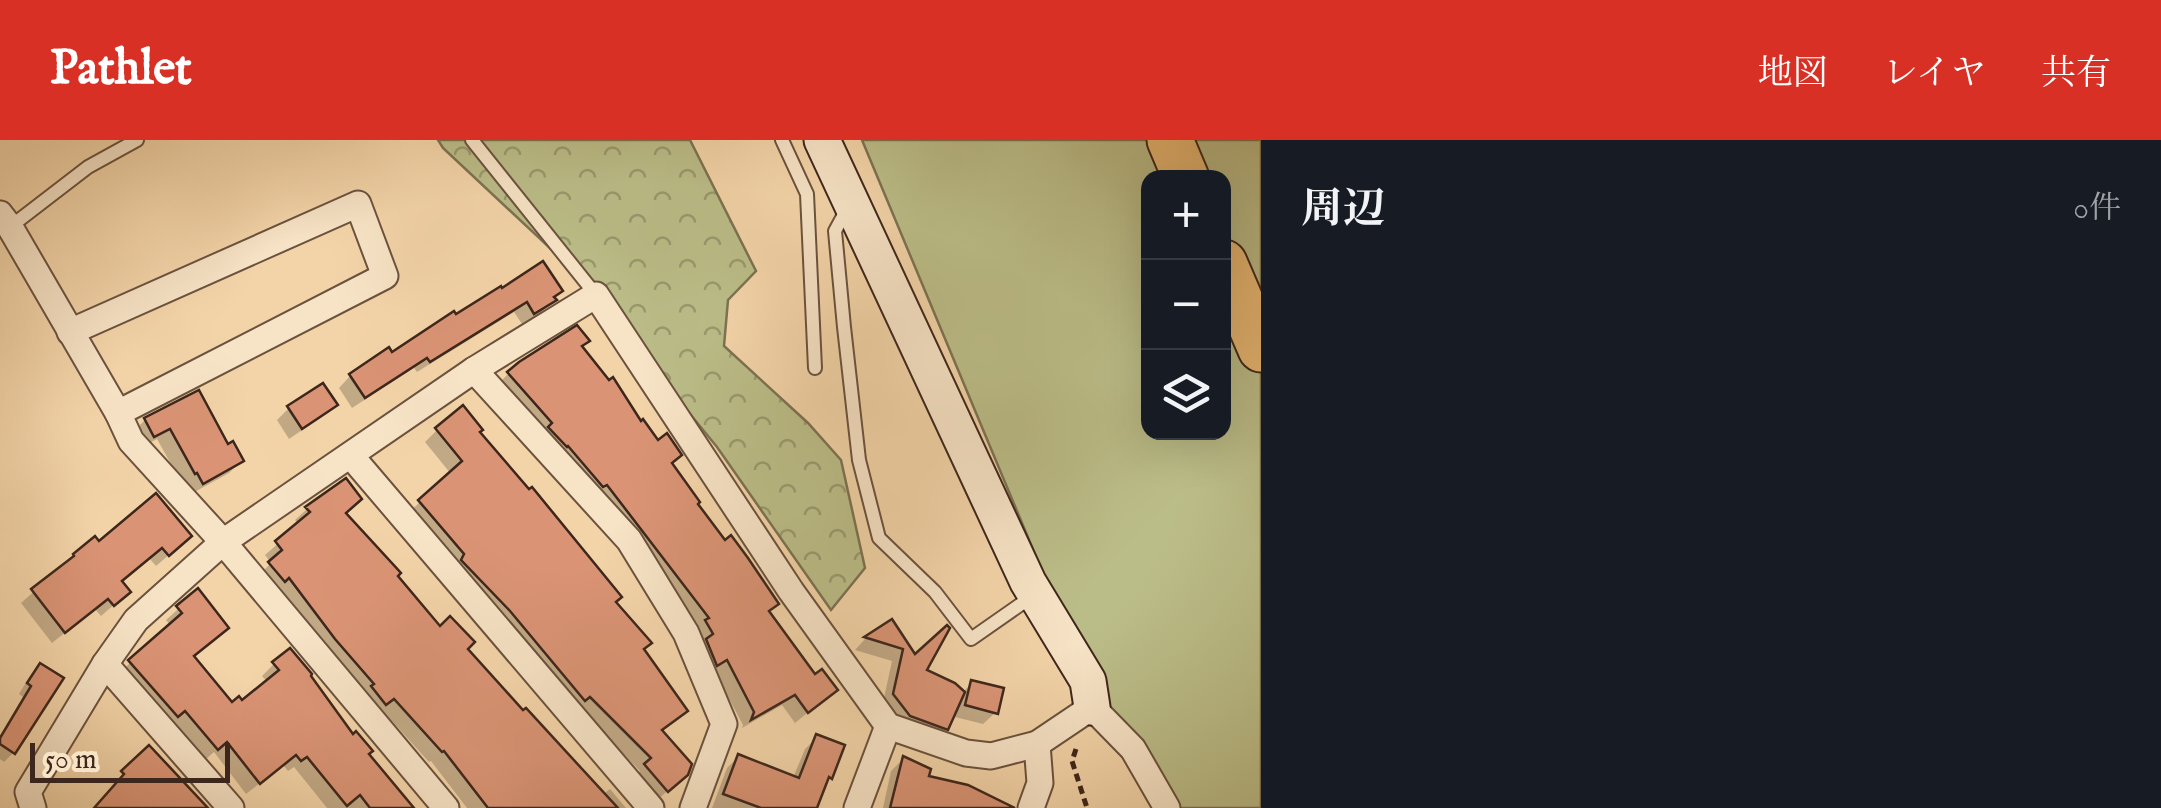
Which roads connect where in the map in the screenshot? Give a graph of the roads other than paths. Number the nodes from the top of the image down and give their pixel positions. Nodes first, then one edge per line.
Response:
1 (137, 140) edge
2 (472, 140) edge
3 (782, 140) edge
4 (822, 140) edge
5 (1170, 140) edge
6 (1183, 170) edge
7 (851, 202) junction
8 (5, 221) edge
9 (1231, 279) edge
10 (596, 295) junction
11 (70, 332) junction
12 (1261, 349) edge
13 (815, 368) dead end
14 (474, 370) junction
15 (118, 413) junction
16 (351, 456) junction
17 (222, 542) junction
18 (1036, 594) junction
19 (105, 664) junction
20 (1092, 707) junction
21 (888, 726) junction
22 (1037, 744) junction
23 (34, 808) edge
24 (231, 808) edge
25 (446, 808) edge
26 (651, 808) edge
27 (694, 808) edge
28 (857, 808) edge
29 (1031, 808) edge
30 (1167, 808) edge

1 - 8 lane
2 - 10 lane
3 - 13 lane
4 - 7 street
5 - 6 highway
7 - 18 street
7 - 18 lane
8 - 11 street
9 - 12 highway
10 - 14 street
10 - 21 street
11 - 15 street
11 - 15 street
14 - 16 street
14 - 27 street
15 - 17 street
16 - 17 street
16 - 26 street
17 - 19 street
17 - 25 street
18 - 20 street
19 - 23 street
19 - 24 street
20 - 22 street
20 - 30 street
21 - 22 street
21 - 28 street
22 - 29 street

